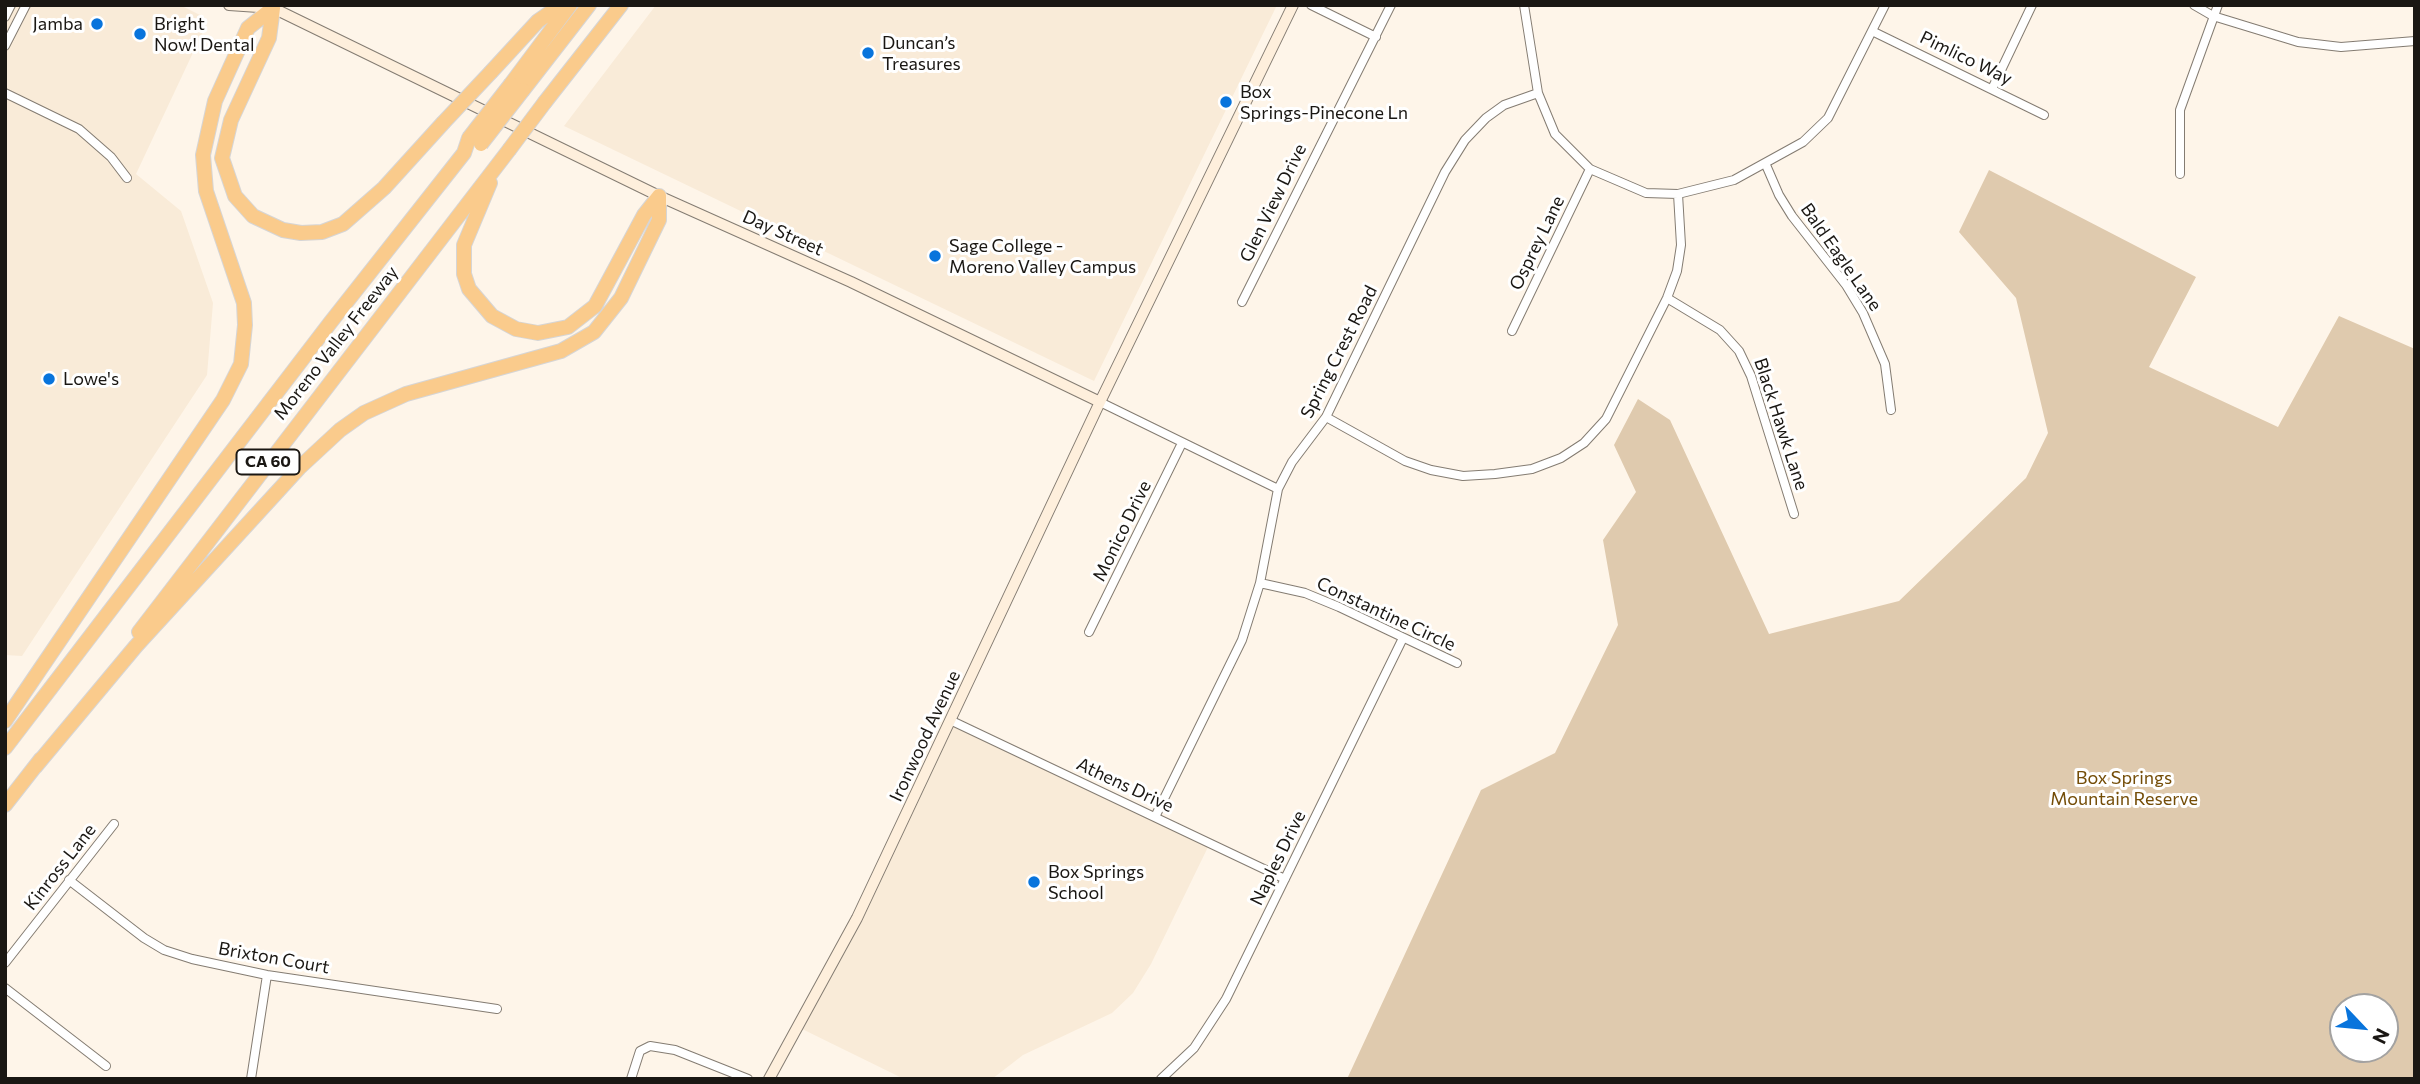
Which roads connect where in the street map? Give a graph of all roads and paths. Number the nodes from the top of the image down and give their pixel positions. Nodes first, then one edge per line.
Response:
1 (11, 5) edge
2 (26, 5) edge
3 (229, 5) edge
4 (561, 5) edge
5 (570, 5) edge
6 (589, 5) edge
7 (621, 5) edge
8 (1293, 5) edge
9 (1311, 5) edge
10 (1391, 5) edge
11 (1524, 5) edge
12 (1885, 5) edge
13 (2032, 5) edge
14 (2194, 5) edge
15 (2218, 5) edge
16 (272, 7) edge
17 (2213, 16) junction
18 (5, 17) edge
19 (1874, 32) junction
20 (1376, 37) junction
21 (2415, 41) edge
22 (5, 46) edge
23 (517, 87) junction
24 (1993, 88) junction
25 (5, 93) edge
26 (1538, 93) junction
27 (2044, 115) dead end
28 (505, 154) junction
29 (1766, 164) junction
30 (1590, 170) junction
31 (2180, 174) dead end
32 (127, 178) dead end
33 (1678, 194) junction
34 (659, 196) junction
35 (1667, 299) junction
36 (1242, 302) dead end
37 (1512, 331) dead end
38 (1100, 401) junction
39 (1891, 410) dead end
40 (1326, 417) junction
41 (1182, 443) junction
42 (1278, 489) junction
43 (1794, 514) dead end
44 (1260, 583) junction
45 (1089, 632) dead end
46 (1404, 638) junction
47 (1457, 663) dead end
48 (5, 721) edge
49 (952, 721) junction
50 (5, 748) edge
51 (35, 767) junction
52 (5, 805) edge
53 (1155, 817) junction
54 (114, 824) dead end
55 (1285, 879) junction
56 (69, 880) junction
57 (5, 963) edge
58 (267, 975) junction
59 (5, 988) edge
60 (497, 1009) dead end
61 (106, 1066) dead end
62 (251, 1079) edge
63 (631, 1079) edge
64 (748, 1079) edge
65 (769, 1079) edge
66 (1161, 1079) edge

1 - 18 street
2 - 22 street
3 - 16 main road, Day Street
4 - 16 highway, bridge
5 - 23 highway, Moreno Valley Freeway / CA 60
6 - 23 highway
7 - 28 highway, Moreno Valley Freeway / CA 60, bridge
8 - 38 main road, Ironwood Avenue
9 - 20 street
10 - 20 street, Glen View Drive
11 - 26 street
12 - 19 street
13 - 24 street
14 - 17 street
15 - 17 street
16 - 34 main road, Day Street
16 - 48 highway
17 - 21 street
17 - 31 street
19 - 24 street, Pimlico Way
19 - 29 street
20 - 36 street, Glen View Drive
23 - 50 highway, Moreno Valley Freeway / CA 60, bridge
24 - 27 street, Pimlico Way
25 - 32 street
26 - 30 street
26 - 40 street, Spring Crest Road
28 - 34 highway
28 - 51 highway, Moreno Valley Freeway / CA 60
29 - 33 street
29 - 39 street, Bald Eagle Lane
30 - 33 street
30 - 37 street, Osprey Lane
33 - 35 street
34 - 38 main road, Day Street
34 - 51 highway
35 - 40 street
35 - 43 street, Black Hawk Lane
38 - 41 street, Day Street
38 - 49 main road, Ironwood Avenue
40 - 42 street, Spring Crest Road
41 - 42 street, Day Street
41 - 45 street, Monico Drive
42 - 44 street, Spring Crest Road
44 - 46 street, Constantine Circle
44 - 53 street, Spring Crest Road
46 - 47 street, Constantine Circle
46 - 55 street, Naples Drive
49 - 53 street, Athens Drive
49 - 65 main road, Ironwood Avenue
51 - 52 highway, Moreno Valley Freeway / CA 60
53 - 55 street, Athens Drive
54 - 56 street, Kinross Lane
55 - 66 street, Naples Drive
56 - 57 street, Kinross Lane
56 - 58 street, Brixton Court
58 - 60 street, Brixton Court
58 - 62 street
59 - 61 street
63 - 64 street

